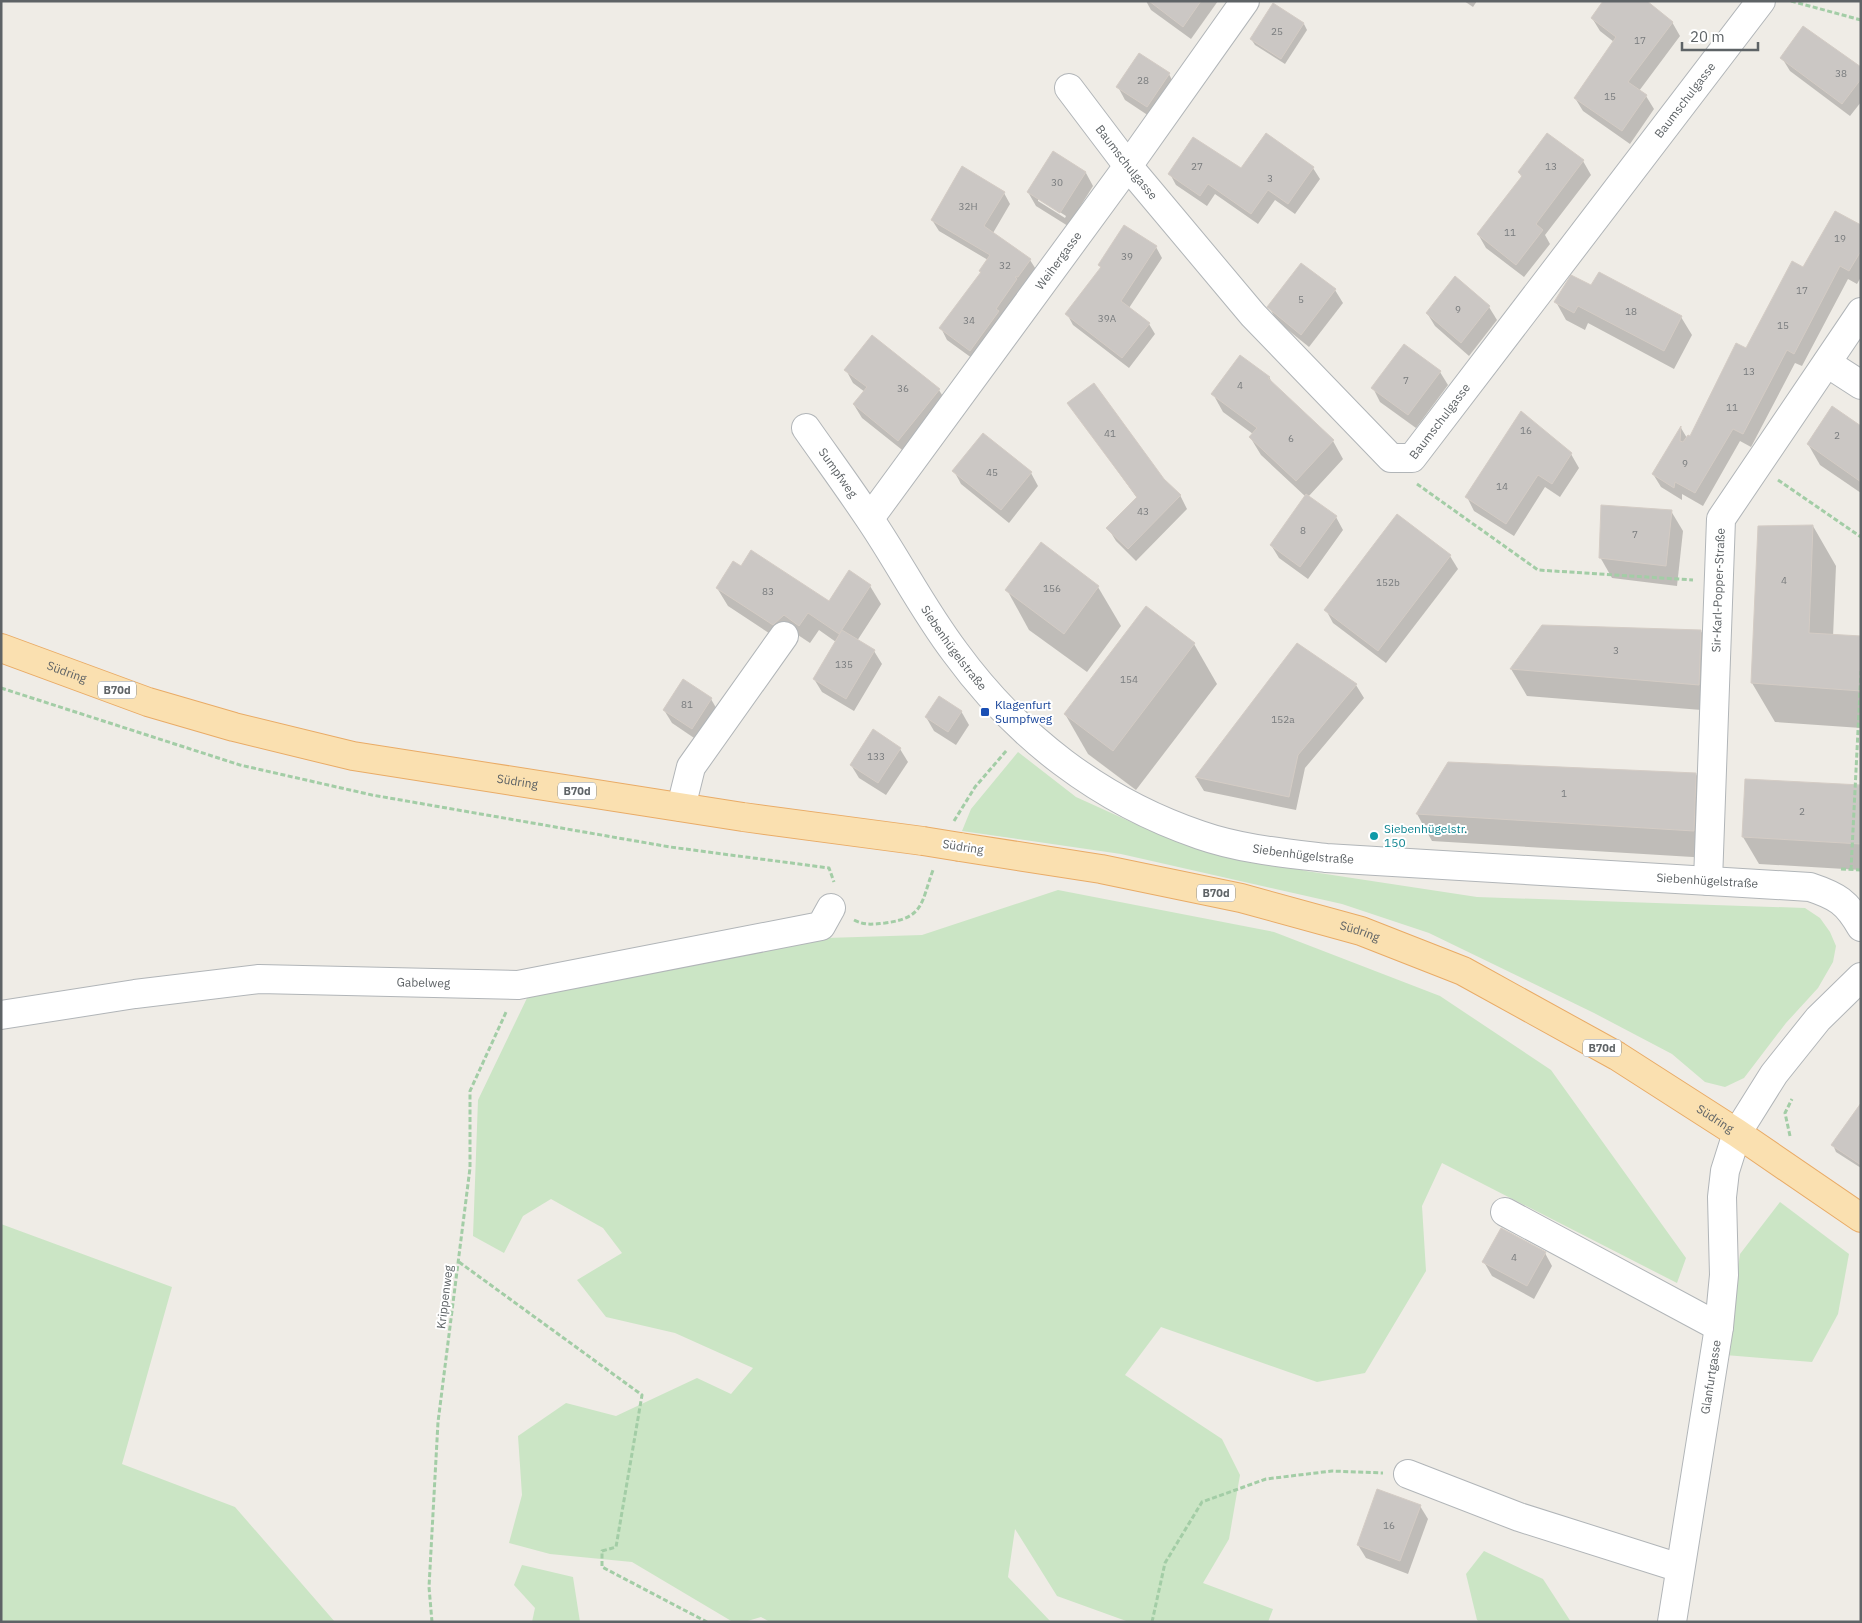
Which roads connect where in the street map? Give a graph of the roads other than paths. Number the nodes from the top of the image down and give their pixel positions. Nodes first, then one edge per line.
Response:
1 (1245, 1) edge
2 (1761, 1) edge
3 (1069, 88) dead end
4 (1128, 166) junction
5 (1861, 312) edge
6 (1827, 363) junction
7 (1861, 385) edge
8 (806, 428) dead end
9 (870, 518) junction
10 (784, 636) dead end
11 (1, 648) edge
12 (681, 807) junction
13 (1708, 881) junction
14 (831, 908) road end
15 (1861, 927) edge
16 (1861, 977) edge
17 (1, 1015) edge
18 (1737, 1133) junction
19 (1505, 1212) dead end
20 (1861, 1218) edge
21 (1718, 1327) junction
22 (1408, 1474) road end
23 (1680, 1568) junction
24 (1672, 1622) edge

1 - 4 street, Weihergasse
2 - 4 street, Baumschulgasse
3 - 4 street, Baumschulgasse
4 - 9 street, Weihergasse
5 - 6 street, Sir-Karl-Popper-Straße
6 - 7 street
6 - 13 street, Sir-Karl-Popper-Straße
8 - 9 street, Sumpfweg
9 - 13 street, Siebenhügelstraße
10 - 12 street
11 - 12 main road, Südring / B70d
12 - 18 main road, Südring / B70d, bridge
13 - 15 street, Siebenhügelstraße
14 - 17 street, Gabelweg
16 - 18 street
18 - 20 main road, Südring / B70d
18 - 21 street, Glanfurtgasse
19 - 21 street
21 - 23 street, Glanfurtgasse
22 - 23 street
23 - 24 street, Glanfurtgasse

